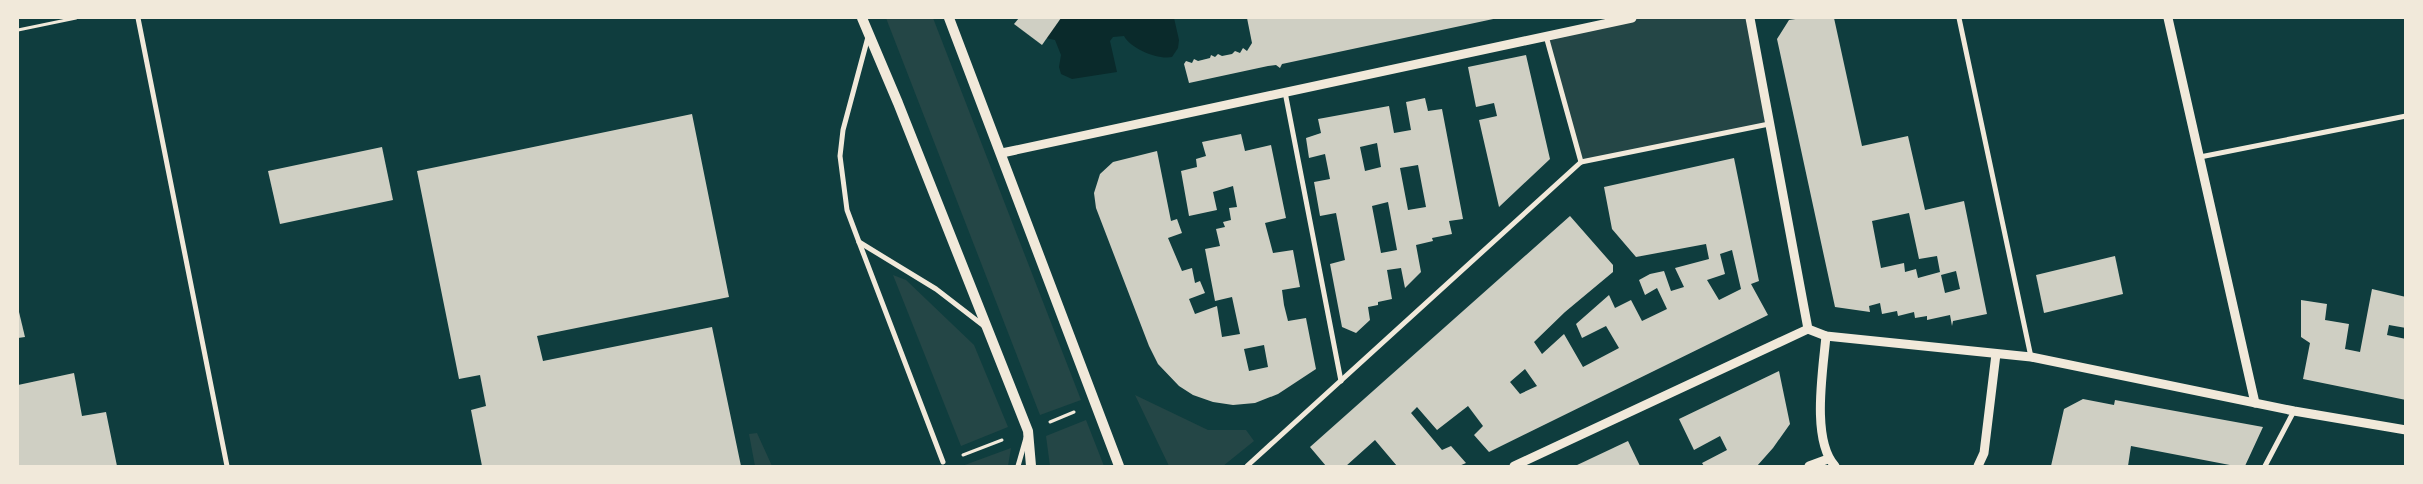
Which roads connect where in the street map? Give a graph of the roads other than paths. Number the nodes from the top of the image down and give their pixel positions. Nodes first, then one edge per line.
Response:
1 (138, 18) edge
2 (862, 18) edge
3 (1632, 18) edge
4 (1750, 18) edge
5 (1959, 18) edge
6 (2168, 18) edge
7 (951, 19) edge
8 (868, 36) junction
9 (1546, 36) junction
10 (1285, 92) junction
11 (2406, 116) edge
12 (1769, 124) junction
13 (1002, 153) junction
14 (2200, 157) junction
15 (1582, 162) junction
16 (859, 242) junction
17 (986, 328) junction
18 (1808, 329) junction
19 (1826, 336) junction
20 (1996, 354) junction
21 (2030, 357) junction
22 (1341, 381) junction
23 (2255, 403) junction
24 (2294, 411) junction
25 (2406, 430) edge
26 (1028, 431) junction
27 (943, 462) dead end
28 (1831, 463) edge
29 (227, 466) edge
30 (1018, 466) edge
31 (1030, 466) edge
32 (1119, 466) edge
33 (1247, 466) edge
34 (1514, 466) edge
35 (1809, 466) edge
36 (1978, 466) edge
37 (2265, 466) edge

1 - 29 street
2 - 8 main road
3 - 9 street
4 - 12 street
5 - 21 street
6 - 14 street
7 - 13 main road
8 - 16 street
8 - 17 main road
9 - 10 street
9 - 15 street
10 - 13 street
10 - 22 street
11 - 14 street
12 - 15 street
12 - 18 street
13 - 32 main road
14 - 23 street
15 - 22 street
16 - 17 street
16 - 27 street
17 - 26 main road
18 - 19 street
18 - 34 street
19 - 20 street
19 - 28 street
20 - 21 street
20 - 36 street
21 - 23 street
22 - 33 street
23 - 24 street
24 - 25 street
24 - 37 street
26 - 30 street
26 - 31 main road
28 - 35 street

